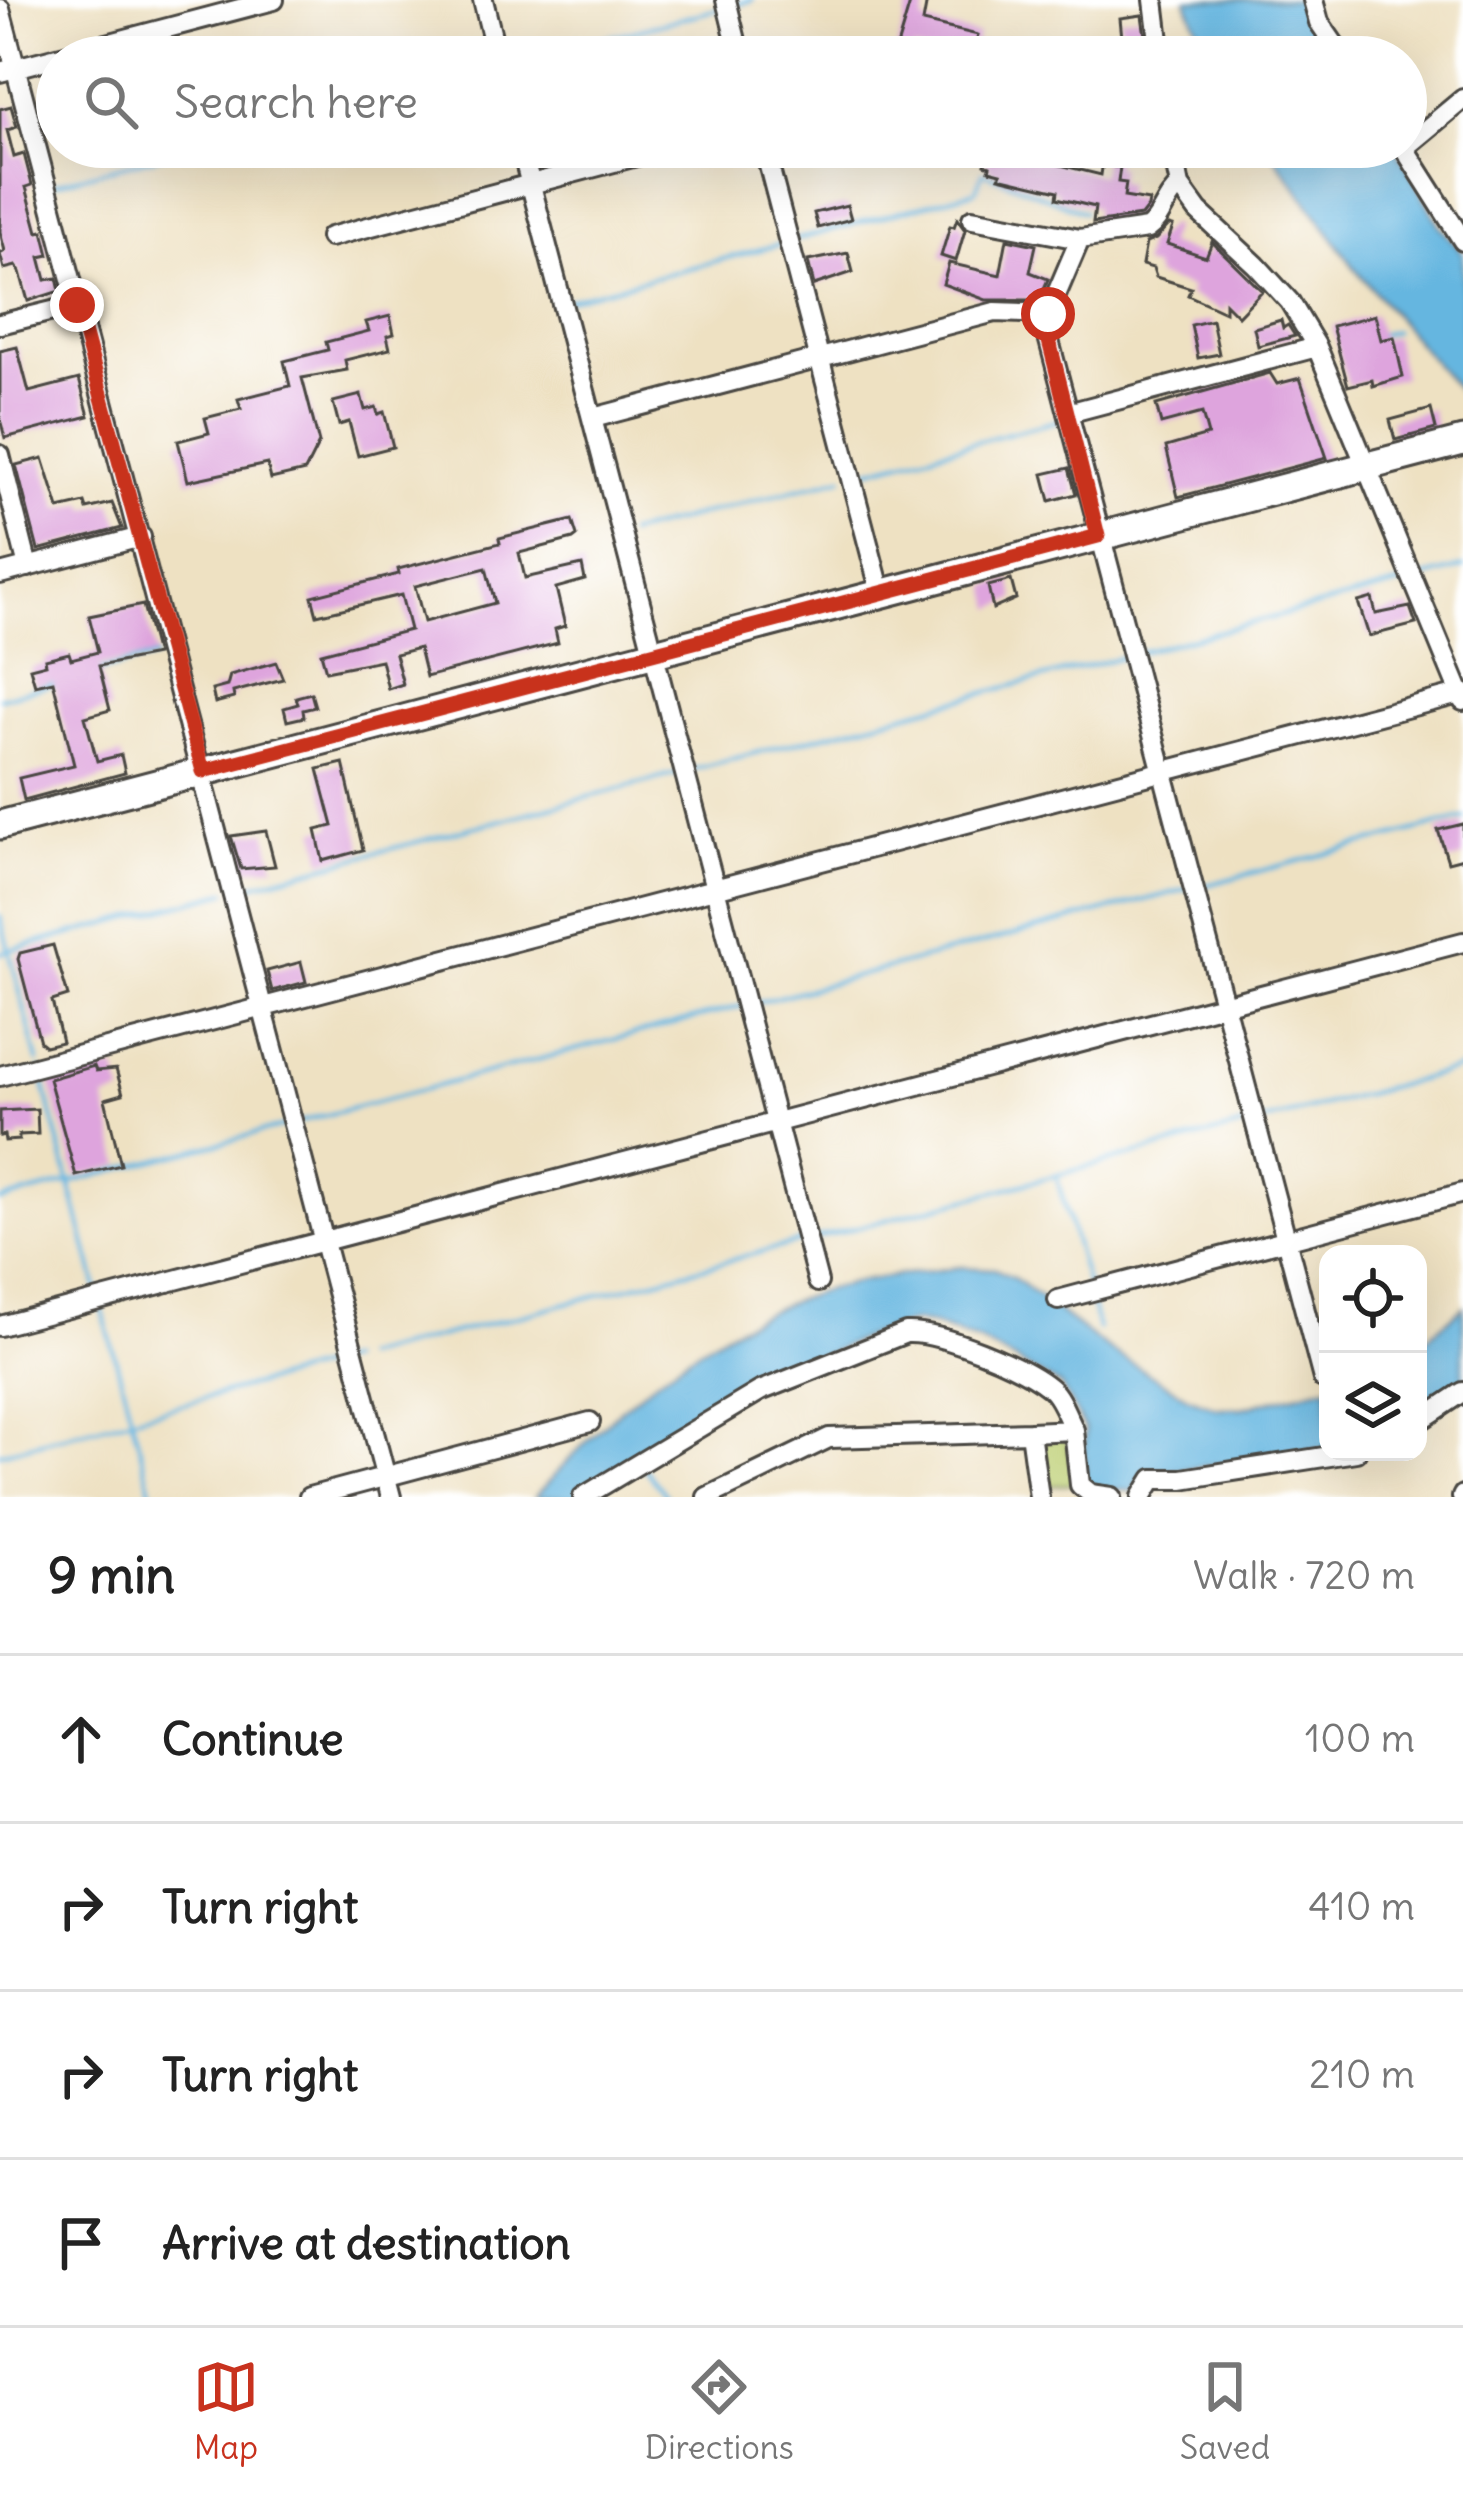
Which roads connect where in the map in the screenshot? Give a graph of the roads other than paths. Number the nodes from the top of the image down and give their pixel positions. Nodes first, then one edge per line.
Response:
1 (274, 0) edge
2 (483, 0) edge
3 (726, 0) edge
4 (1154, 0) edge
5 (1313, 0) edge
6 (0, 9) edge
7 (137, 36) edge
8 (492, 36) edge
9 (735, 36) edge
10 (1158, 36) edge
11 (1329, 36) edge
12 (8, 70) edge
13 (1463, 99) edge
14 (1427, 129) edge
15 (36, 165) edge
16 (37, 168) edge
17 (526, 168) edge
18 (591, 168) edge
19 (769, 168) edge
20 (1176, 168) edge
21 (1415, 168) edge
22 (530, 184) junction
23 (1180, 186) junction
24 (972, 218) dead end
25 (330, 237) dead end
26 (1080, 239) junction
27 (1463, 242) edge
28 (77, 305) junction
29 (1048, 314) junction
30 (0, 324) edge
31 (1317, 347) junction
32 (819, 359) junction
33 (1068, 413) junction
34 (593, 418) junction
35 (1463, 441) edge
36 (0, 455) edge
37 (1365, 466) junction
38 (1098, 536) junction
39 (141, 537) junction
40 (28, 567) junction
41 (0, 574) edge
42 (881, 593) junction
43 (656, 652) junction
44 (1462, 696) edge
45 (203, 771) junction
46 (1162, 771) junction
47 (0, 825) edge
48 (716, 888) junction
49 (1463, 942) edge
50 (1225, 1005) junction
51 (262, 1007) junction
52 (0, 1076) edge
53 (778, 1122) junction
54 (1463, 1193) edge
55 (1286, 1240) junction
56 (325, 1242) junction
57 (818, 1282) dead end
58 (1058, 1300) dead end
59 (0, 1326) edge
60 (1319, 1364) edge
61 (1463, 1392) edge
62 (1427, 1416) edge
63 (590, 1421) dead end
64 (1074, 1430) junction
65 (1030, 1432) junction
66 (1319, 1458) edge
67 (386, 1477) junction
68 (745, 1489) edge
69 (309, 1497) edge
70 (391, 1497) edge
71 (583, 1497) edge
72 (706, 1497) edge
73 (1040, 1497) edge
74 (1112, 1497) edge
75 (1142, 1497) edge

1 - 7 street
2 - 8 street
3 - 9 street
4 - 10 street
5 - 11 street
6 - 12 street
12 - 15 street
13 - 14 street
16 - 28 street
17 - 22 street
18 - 22 street
19 - 32 street
20 - 23 street
21 - 27 street
22 - 25 street
22 - 34 street
23 - 26 street
23 - 31 street
24 - 26 street
26 - 29 street
28 - 30 street
28 - 39 street
29 - 32 street
29 - 33 street
31 - 33 street
31 - 37 street
32 - 34 street
32 - 42 street
33 - 38 street
34 - 43 street
35 - 37 street
36 - 40 street
37 - 38 street
37 - 44 street
38 - 42 street
38 - 46 street
39 - 40 street
39 - 45 street
40 - 41 street
42 - 43 street
43 - 45 street
43 - 48 street
44 - 46 street
45 - 47 street
45 - 51 street
46 - 48 street
46 - 50 street
48 - 51 street
48 - 53 street
49 - 50 street
50 - 53 street
50 - 55 street
51 - 52 street
51 - 56 street
53 - 56 street
53 - 57 street
54 - 55 street
55 - 58 street
55 - 60 street
56 - 59 street
56 - 67 street
61 - 62 street
63 - 67 street
64 - 65 street
64 - 71 street
64 - 74 street
65 - 68 street
65 - 73 street
66 - 75 street
67 - 69 street
67 - 70 street
68 - 72 street

